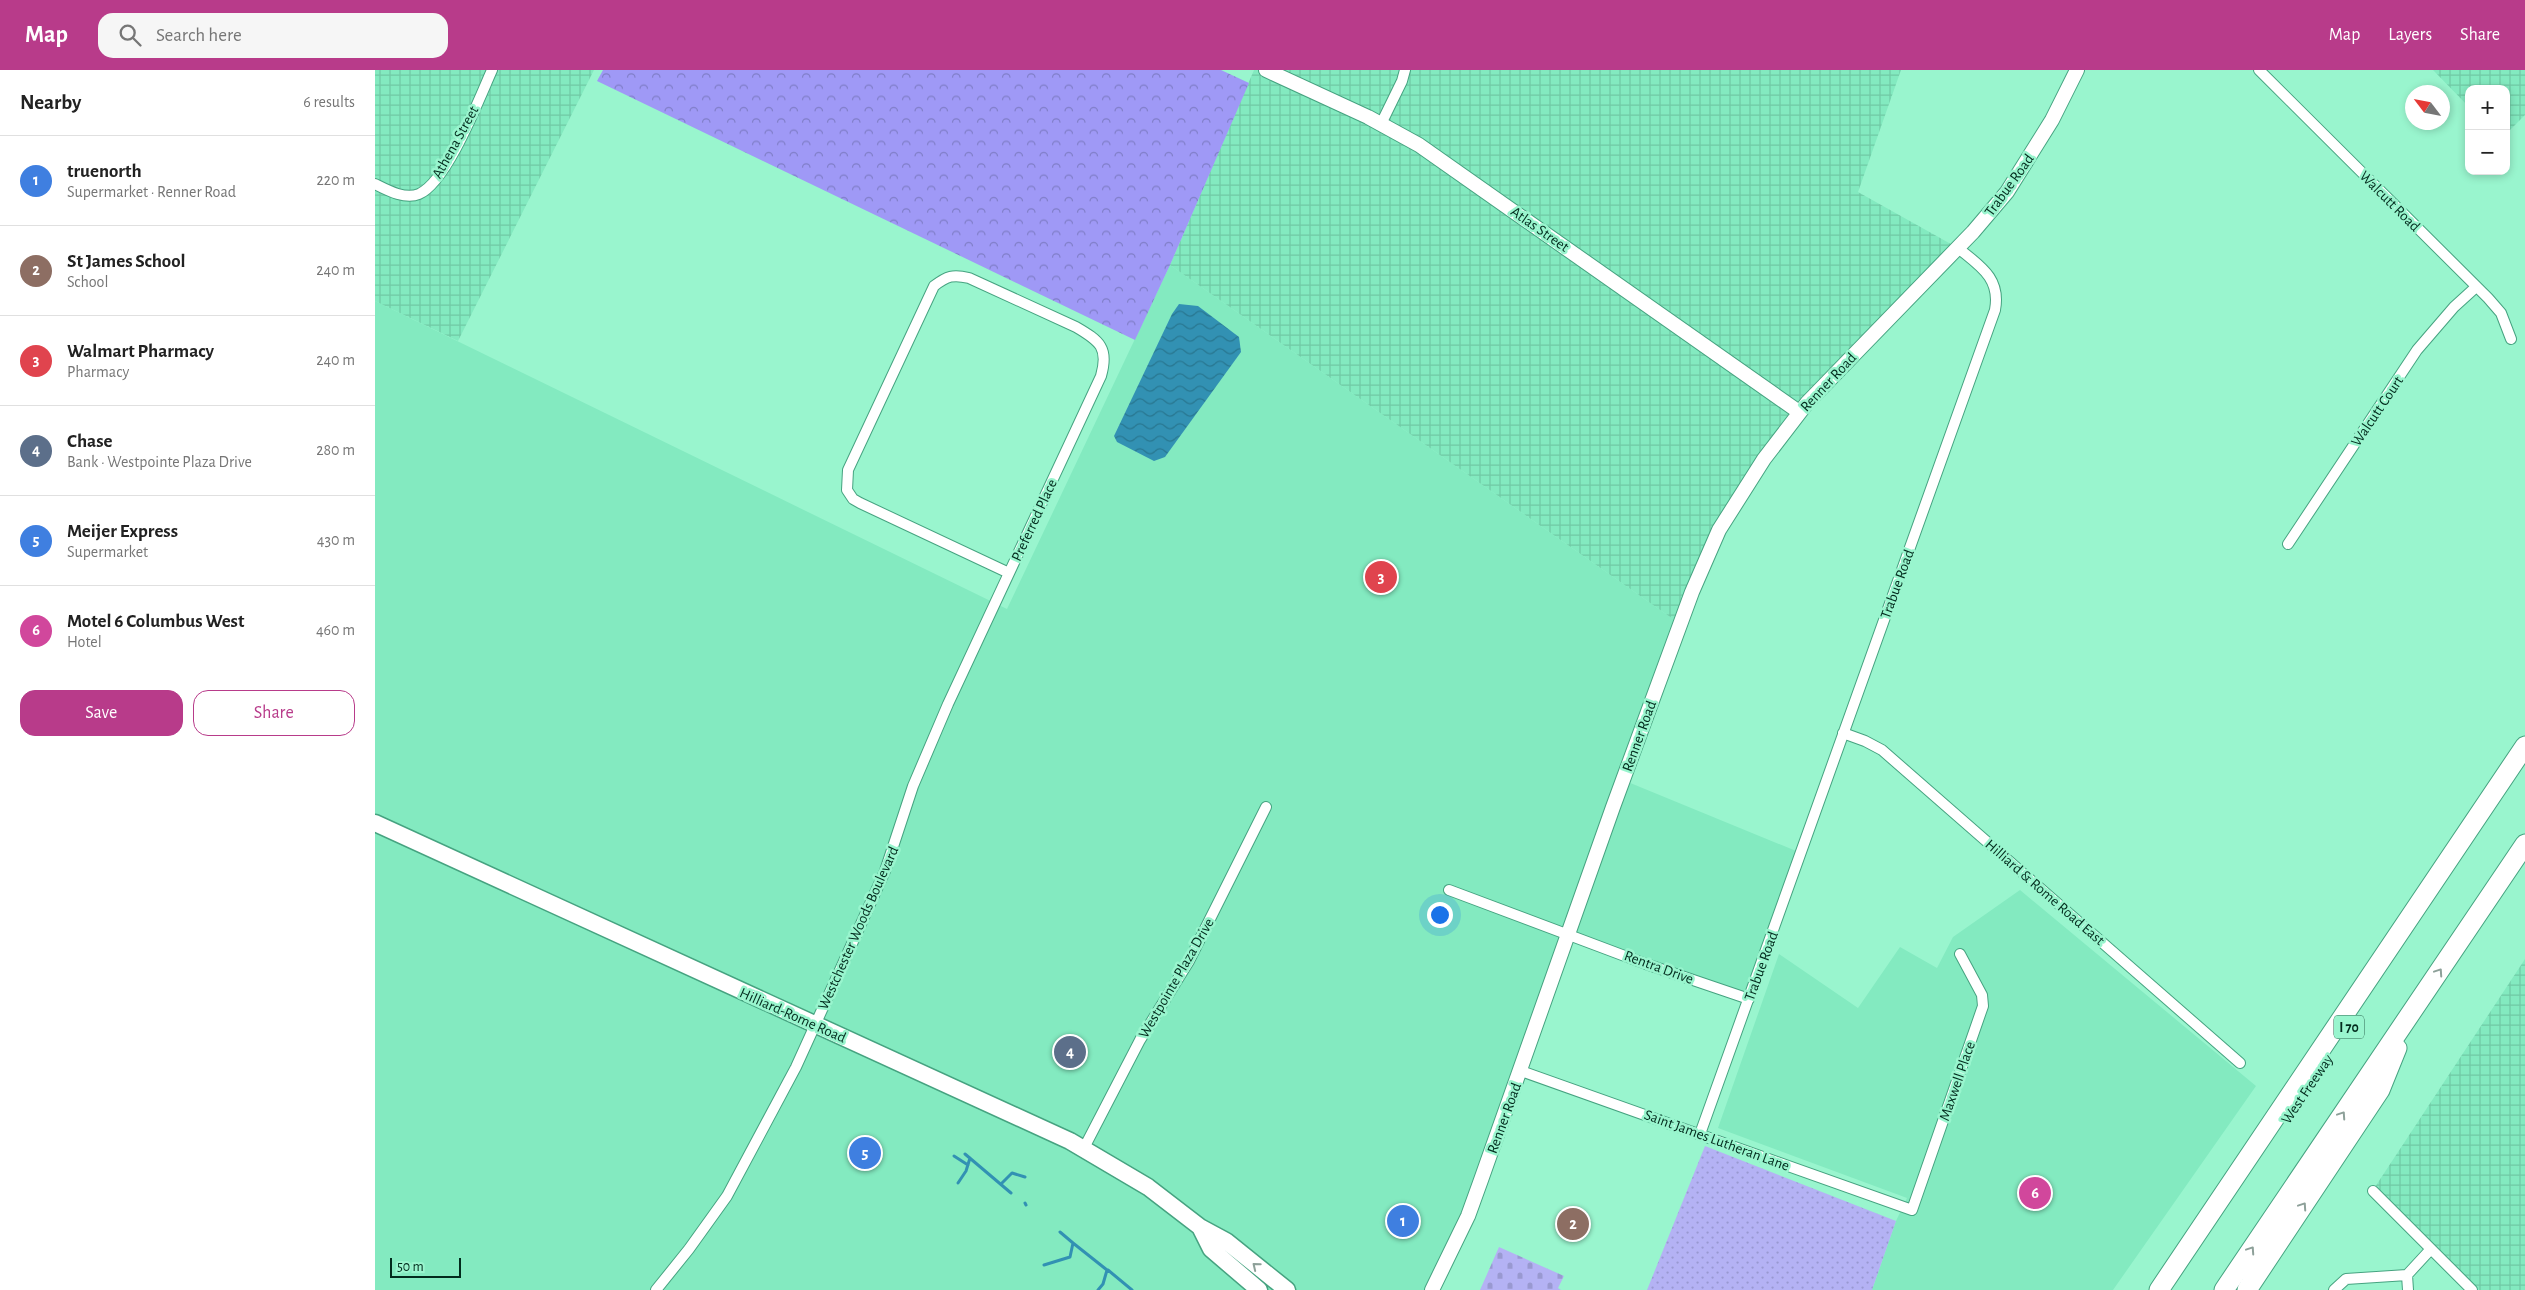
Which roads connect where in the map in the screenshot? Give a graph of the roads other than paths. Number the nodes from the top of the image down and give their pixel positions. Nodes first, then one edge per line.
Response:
1 (492, 70) edge
2 (1266, 70) edge
3 (1405, 70) edge
4 (2077, 70) edge
5 (2259, 70) edge
6 (1381, 124) junction
7 (375, 184) edge
8 (1958, 248) junction
9 (2476, 287) junction
10 (2511, 339) dead end
11 (1799, 412) junction
12 (2288, 544) dead end
13 (1009, 574) junction
14 (1843, 733) junction
15 (2525, 746) edge
16 (2525, 764) edge
17 (1266, 807) dead end
18 (375, 823) edge
19 (2525, 844) edge
20 (1449, 890) dead end
21 (1569, 933) junction
22 (1960, 954) dead end
23 (1749, 999) junction
24 (2412, 1012) junction
25 (815, 1025) junction
26 (2240, 1063) dead end
27 (1521, 1071) junction
28 (1700, 1134) junction
29 (1084, 1148) junction
30 (2373, 1192) dead end
31 (1912, 1210) joint
32 (1200, 1227) junction
33 (2431, 1249) junction
34 (2407, 1275) junction
35 (656, 1290) edge
36 (1259, 1290) edge
37 (1287, 1290) edge
38 (1432, 1290) edge
39 (2159, 1290) edge
40 (2173, 1290) edge
41 (2224, 1290) edge
42 (2247, 1290) edge
43 (2334, 1290) edge
44 (2408, 1290) edge
45 (2472, 1290) edge

1 - 7 street, Athena Street
2 - 6 main road, Atlas Street
3 - 6 street
4 - 8 main road, Trabue Road
5 - 9 street, Walcutt Road
6 - 11 main road, Atlas Street
8 - 11 main road, Renner Road
8 - 14 street, Trabue Road
9 - 10 street, Walcutt Road
9 - 12 street, Walcutt Court
11 - 21 main road, Renner Road
13 - 13 street, Preferred Place
13 - 25 street, Westchester Woods Boulevard
14 - 23 street, Trabue Road
14 - 26 street, Hilliard & Rome Road East
15 - 39 highway
16 - 40 highway, West Freeway / I 70
17 - 29 street, Westpointe Plaza Drive
18 - 25 main road, Hilliard-Rome Road
24 -> 19 highway
20 - 21 street
21 - 23 street, Rentra Drive
21 - 27 main road, Renner Road
22 - 31 street, Maxwell Place
23 - 28 street, Trabue Road
41 -> 24 highway
42 -> 24 highway
25 - 29 main road, Hilliard-Rome Road
25 - 35 street, Westchester Woods Boulevard
27 - 28 street, Saint James Lutheran Lane
27 - 38 main road, Renner Road
28 - 31 street, Saint James Lutheran Lane
29 - 32 main road, Hilliard-Rome Road
30 - 33 street
32 - 36 main road, Hilliard-Rome Road
37 -> 32 main road, Hilliard-Rome Road
33 - 34 street
33 - 45 street
34 - 43 street
34 - 44 street

